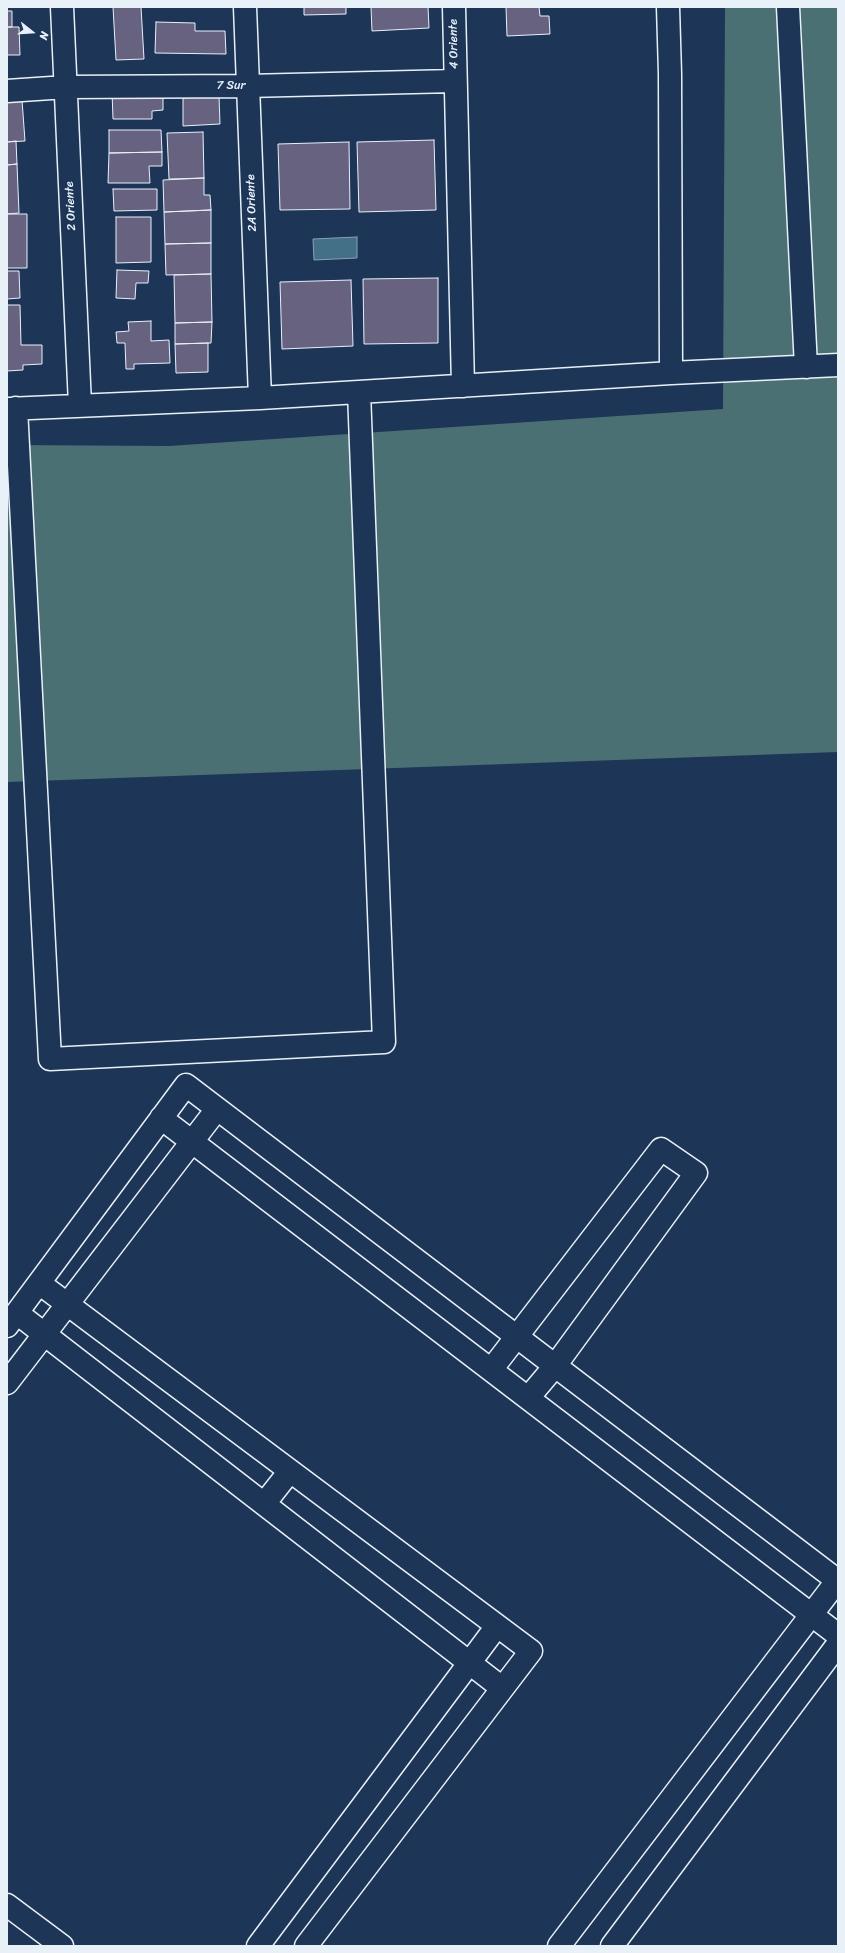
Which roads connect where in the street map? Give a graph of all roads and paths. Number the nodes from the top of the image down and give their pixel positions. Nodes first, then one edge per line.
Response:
1 (62, 7) edge
2 (245, 7) edge
3 (454, 7) edge
4 (668, 7) edge
5 (788, 7) edge
6 (454, 81) junction
7 (247, 86) junction
8 (66, 87) junction
9 (7, 91) edge
10 (838, 365) edge
11 (806, 367) junction
12 (671, 373) junction
13 (463, 386) junction
14 (359, 392) junction
15 (260, 398) junction
16 (80, 405) junction
17 (12, 408) edge
18 (217, 1109) junction
19 (161, 1118) junction
20 (192, 1141) junction
21 (39, 1283) junction
22 (68, 1304) junction
23 (12, 1319) edge
24 (45, 1334) junction
25 (516, 1336) junction
26 (554, 1366) junction
27 (491, 1370) junction
28 (7, 1383) edge
29 (528, 1398) junction
30 (290, 1470) junction
31 (264, 1504) junction
32 (838, 1581) edge
33 (812, 1614) junction
34 (497, 1626) junction
35 (838, 1635) edge
36 (838, 1644) edge
37 (469, 1663) junction
38 (502, 1688) junction
39 (7, 1905) edge
40 (62, 1946) edge
41 (258, 1946) edge
42 (306, 1946) edge
43 (559, 1946) edge
44 (612, 1946) edge

1 - 8 street, 2 Oriente
2 - 7 street, 2A Oriente
3 - 6 street, 4 Oriente
4 - 12 street
5 - 11 street
6 - 7 street, 7 Sur
6 - 13 street, 4 Oriente
7 - 8 street, 7 Sur
7 - 15 street, 2A Oriente
8 - 9 street, 7 Sur
8 - 16 street, 2 Oriente
10 - 11 street
11 - 12 street
12 - 13 street
13 - 14 street
14 - 15 street
14 - 17 street
15 - 16 street
16 - 17 street
18 - 19 street
18 - 20 street
18 - 25 street
19 - 20 street
19 - 21 street
20 - 22 street
20 - 27 street
21 - 22 street
21 - 23 street
22 - 24 street
22 - 30 street
23 - 24 street
24 - 28 street
24 - 31 street
25 - 26 street
25 - 26 street
25 - 27 street
26 - 29 street
26 - 32 street
27 - 29 street
29 - 33 street
30 - 31 street
30 - 34 street
31 - 37 street
32 - 33 street
33 - 35 street
33 - 43 street
34 - 37 street
34 - 38 street
36 - 44 street
37 - 38 street
37 - 41 street
38 - 42 street
39 - 40 street

